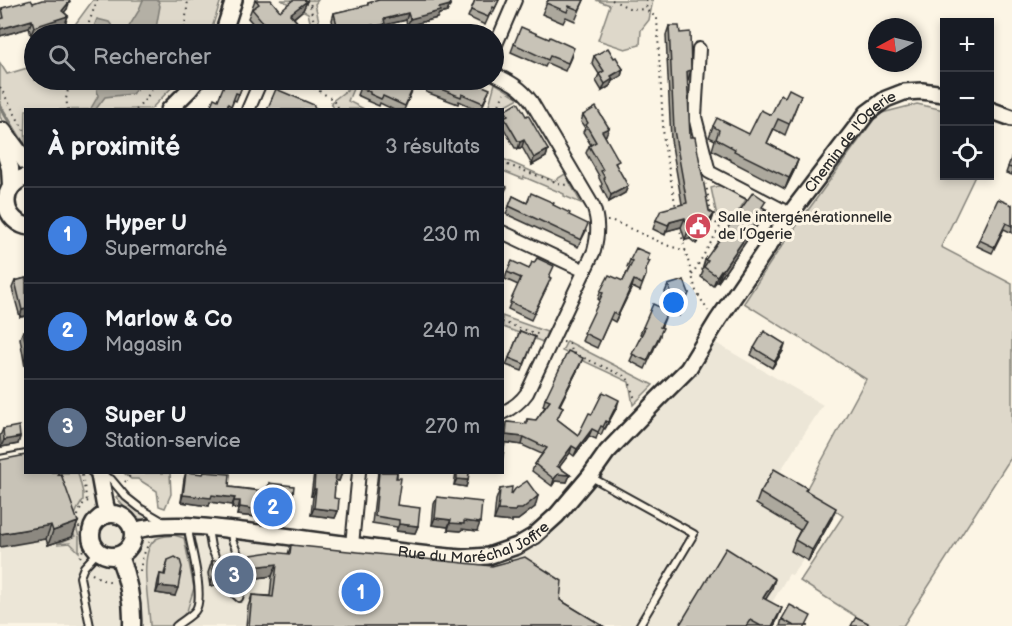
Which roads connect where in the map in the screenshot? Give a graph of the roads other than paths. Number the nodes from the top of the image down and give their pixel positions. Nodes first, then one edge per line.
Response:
1 (234, 0) edge
2 (515, 0) edge
3 (226, 24) edge
4 (504, 26) edge
5 (699, 49) dead end
6 (504, 78) edge
7 (188, 90) edge
8 (257, 90) edge
9 (940, 93) edge
10 (171, 108) edge
11 (249, 108) edge
12 (994, 111) edge
13 (1012, 118) edge
14 (0, 126) edge
15 (0, 136) edge
16 (24, 159) edge
17 (11, 188) edge
18 (790, 214) junction
19 (13, 221) edge
20 (504, 233) edge
21 (585, 271) junction
22 (718, 321) joint
23 (504, 412) edge
24 (24, 454) edge
25 (0, 459) edge
26 (96, 474) edge
27 (98, 474) edge
28 (359, 474) edge
29 (590, 476) junction
30 (108, 514) junction
31 (165, 525) junction
32 (190, 526) junction
33 (208, 528) junction
34 (231, 530) junction
35 (133, 531) junction
36 (352, 545) junction
37 (98, 552) junction
38 (119, 555) junction
39 (242, 568) edge
40 (221, 571) edge
41 (244, 580) edge
42 (225, 583) edge
43 (90, 626) edge
44 (132, 626) edge
45 (176, 626) edge
46 (639, 626) edge

1 - 3 street
2 - 4 street
5 - 18 street
6 - 21 street
7 - 10 street
8 - 11 street
9 - 18 street, Chemin de l'Ogerie
12 - 13 street
14 - 16 main road
15 - 17 main road
17 - 19 main road
18 - 22 street, Chemin de l'Ogerie
20 - 21 street
21 - 23 street
22 - 29 street, Rue du Maréchal Joffre
24 - 25 lane
26 - 30 main road
27 - 31 lane
28 - 36 street
29 - 36 street, Rue du Maréchal Joffre
29 - 46 lane
30 - 35 main road
30 - 37 main road
31 - 32 street, Rue du Maréchal Joffre
31 - 35 street, Rue du Maréchal Joffre
32 - 33 street, Rue du Maréchal Joffre
32 - 45 lane
33 - 34 street, Rue du Maréchal Joffre
33 - 40 lane
34 - 36 street, Rue du Maréchal Joffre
34 - 39 lane
35 - 38 main road
37 - 38 main road
37 - 43 lane
38 - 44 main road
41 - 42 lane

